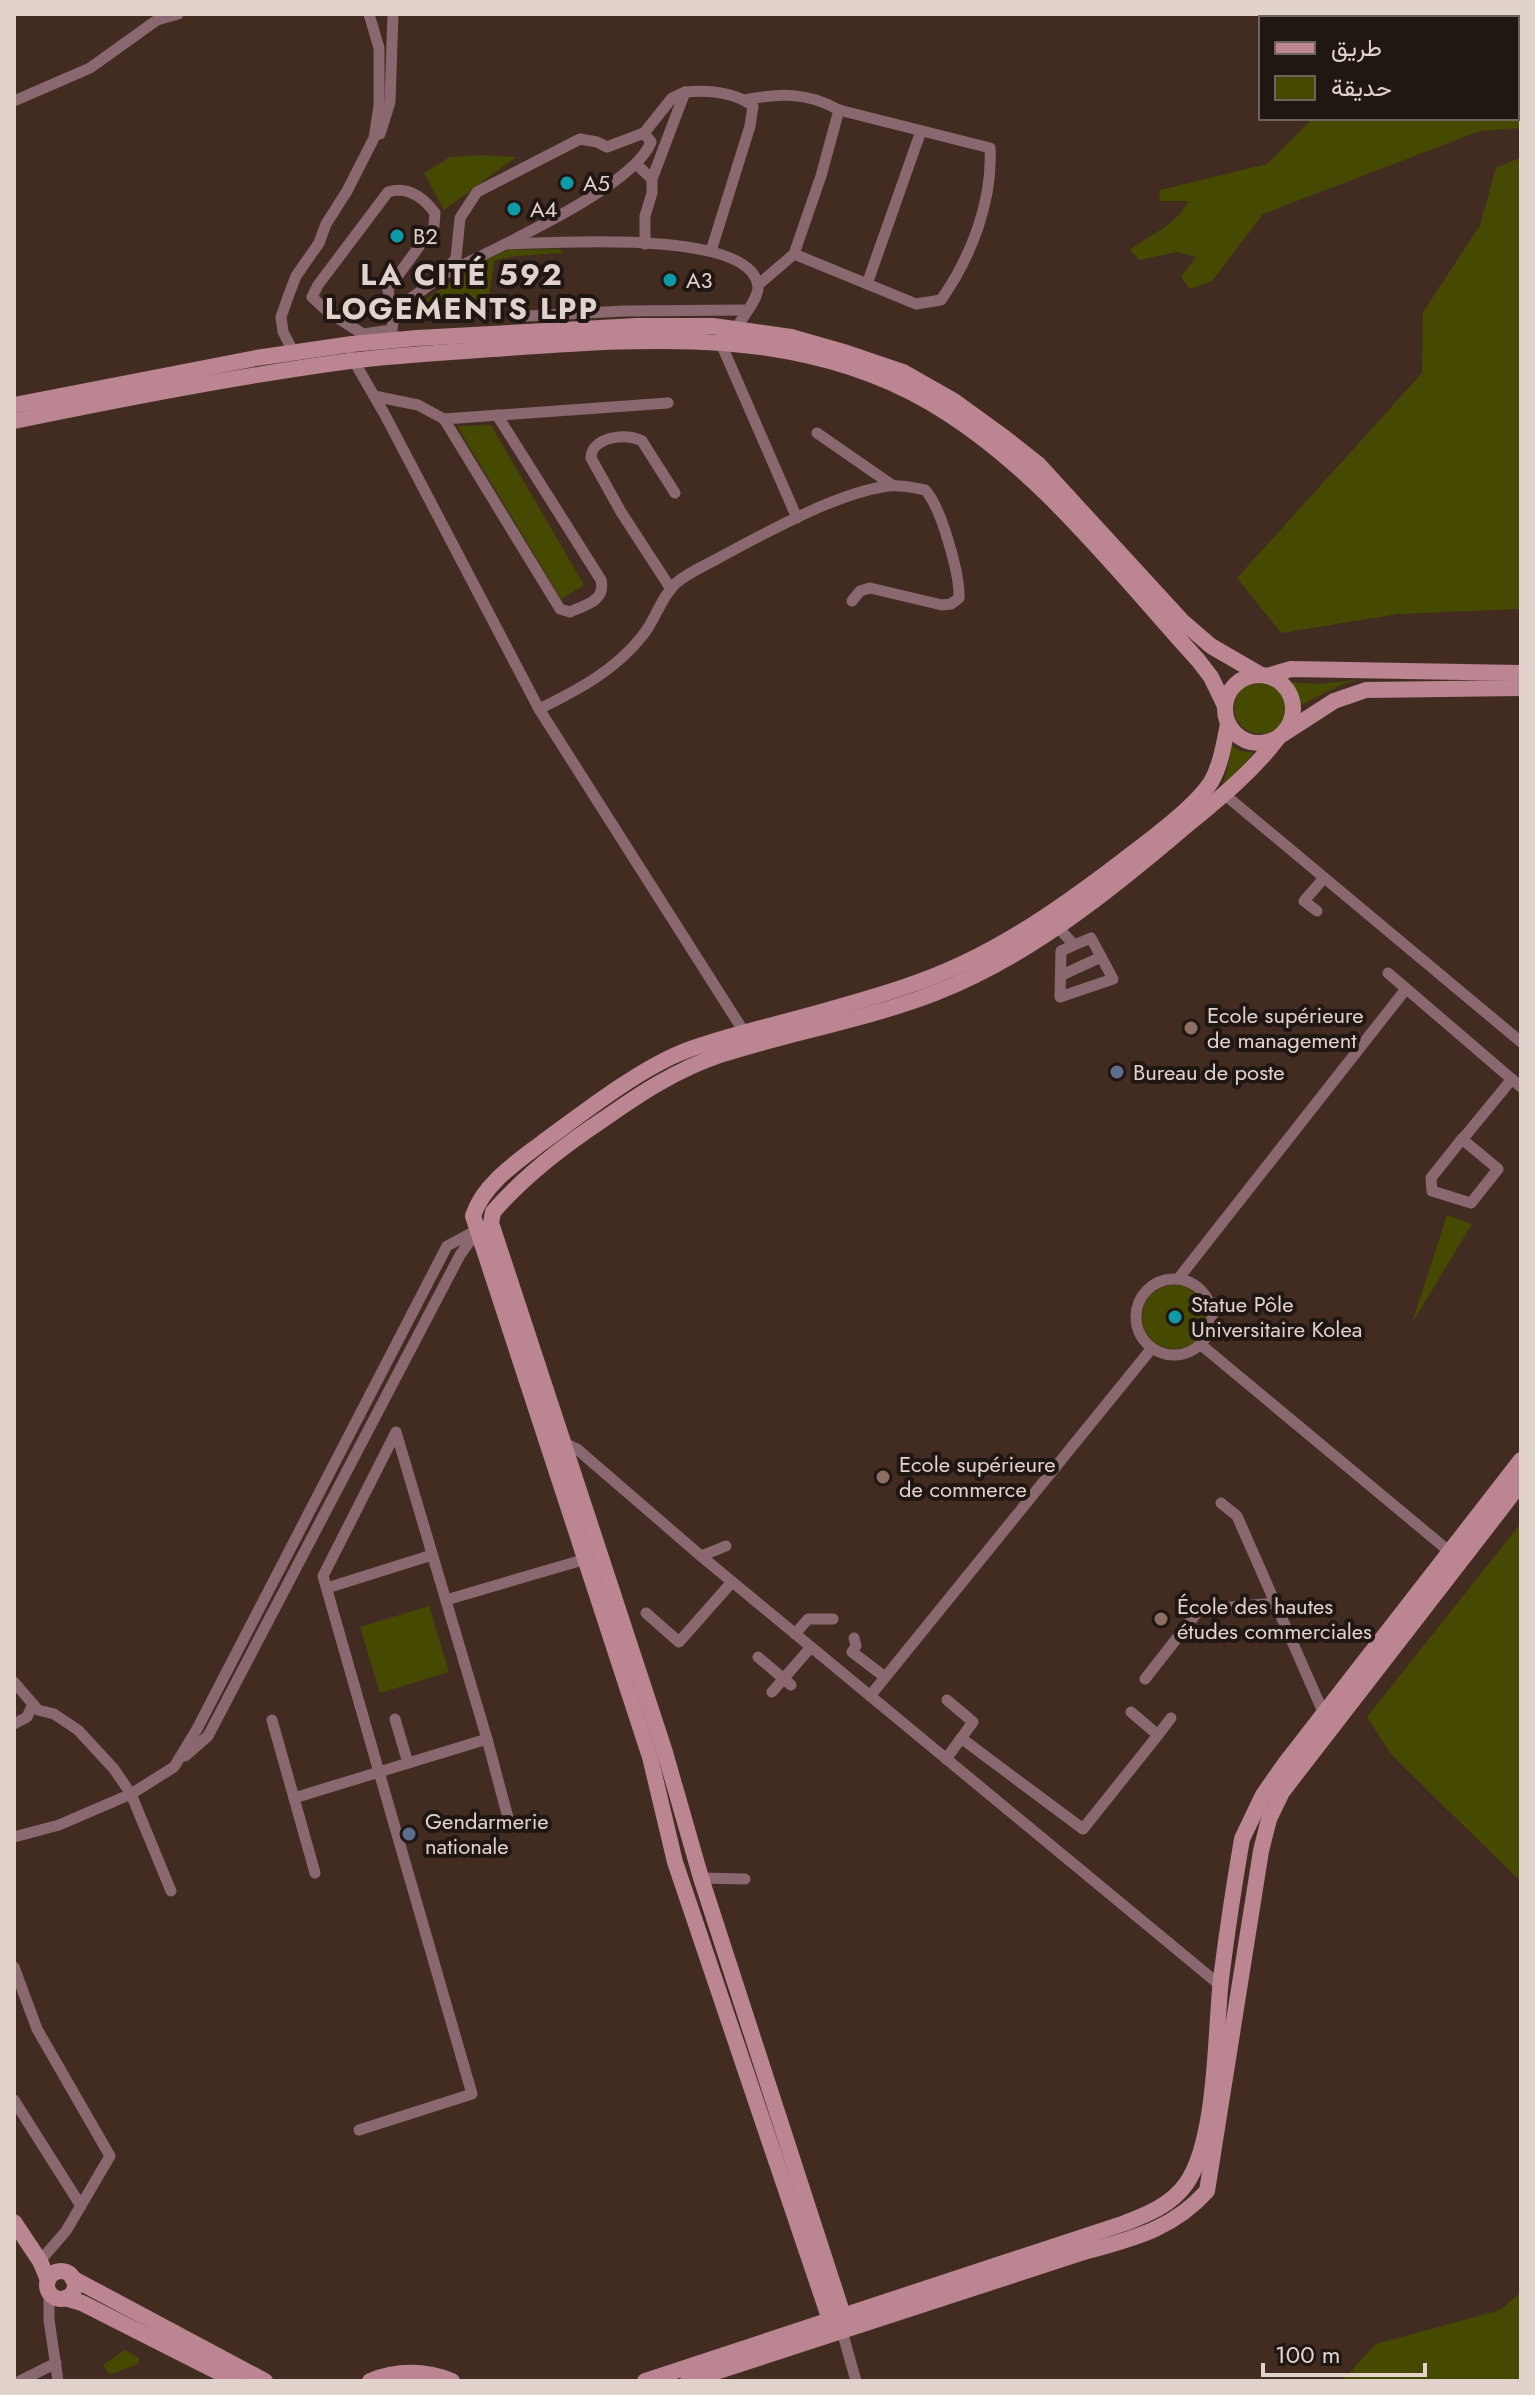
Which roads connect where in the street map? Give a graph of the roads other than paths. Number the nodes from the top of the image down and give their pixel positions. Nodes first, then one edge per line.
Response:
1 (178, 14) edge
2 (369, 14) edge
3 (393, 14) edge
4 (685, 92) junction
5 (744, 100) junction
6 (14, 101) edge
7 (839, 110) junction
8 (921, 131) junction
9 (644, 133) junction
10 (637, 165) junction
11 (359, 168) junction
12 (652, 179) junction
13 (503, 244) junction
14 (645, 244) junction
15 (711, 251) junction
16 (794, 254) junction
17 (443, 275) junction
18 (867, 284) junction
19 (758, 285) junction
20 (395, 310) junction
21 (745, 310) junction
22 (527, 316) dead end
23 (736, 329) junction
24 (716, 334) junction
25 (391, 335) junction
26 (294, 353) junction
27 (349, 353) junction
28 (374, 396) junction
29 (668, 403) dead end
30 (14, 405) edge
31 (497, 415) junction
32 (444, 419) junction
33 (14, 421) edge
34 (817, 433) dead end
35 (892, 485) junction
36 (675, 493) dead end
37 (797, 518) junction
38 (671, 589) junction
39 (852, 601) dead end
40 (1521, 673) edge
41 (1264, 676) junction
42 (1521, 688) edge
43 (1225, 706) junction
44 (539, 709) junction
45 (1228, 724) junction
46 (1281, 736) junction
47 (1224, 794) junction
48 (1324, 878) junction
49 (1317, 911) dead end
50 (1057, 926) junction
51 (1074, 945) junction
52 (1101, 957) junction
53 (1388, 973) dead end
54 (1062, 975) junction
55 (1406, 989) junction
56 (748, 1040) junction
57 (1521, 1042) edge
58 (1516, 1083) edge
59 (1462, 1139) junction
60 (484, 1227) junction
61 (1178, 1279) junction
62 (1200, 1344) junction
63 (1152, 1348) junction
64 (547, 1437) junction
65 (565, 1443) junction
66 (1521, 1460) edge
67 (1521, 1483) edge
68 (1221, 1503) dead end
69 (726, 1546) dead end
70 (1450, 1552) junction
71 (432, 1555) junction
72 (701, 1556) junction
73 (586, 1559) junction
74 (541, 1571) junction
75 (732, 1582) junction
76 (545, 1584) dead end
77 (327, 1588) junction
78 (446, 1600) junction
79 (1275, 1603) junction
80 (646, 1613) dead end
81 (833, 1619) dead end
82 (795, 1634) junction
83 (854, 1638) dead end
84 (811, 1647) junction
85 (758, 1657) dead end
86 (885, 1677) junction
87 (1145, 1679) dead end
88 (14, 1682) edge
89 (788, 1682) junction
90 (772, 1692) dead end
91 (870, 1696) junction
92 (947, 1700) dead end
93 (33, 1704) junction
94 (1131, 1712) dead end
95 (1324, 1714) junction
96 (1171, 1718) dead end
97 (395, 1719) dead end
98 (272, 1720) dead end
99 (14, 1724) edge
100 (1158, 1735) junction
101 (961, 1738) junction
102 (487, 1739) junction
103 (946, 1759) junction
104 (408, 1763) junction
105 (379, 1772) junction
106 (131, 1794) junction
107 (294, 1798) junction
108 (510, 1825) dead end
109 (14, 1837) edge
110 (315, 1873) dead end
111 (701, 1878) junction
112 (745, 1879) dead end
113 (171, 1891) dead end
114 (14, 1967) edge
115 (16, 1984) edge
116 (1221, 1986) junction
117 (14, 2100) edge
118 (359, 2130) dead end
119 (81, 2206) junction
120 (14, 2222) edge
121 (21, 2246) edge
122 (40, 2261) junction
123 (58, 2284) junction
124 (838, 2322) junction
125 (56, 2363) junction
126 (20, 2381) edge
127 (58, 2381) edge
128 (236, 2381) edge
129 (265, 2381) edge
130 (370, 2381) edge
131 (452, 2381) edge
132 (645, 2381) edge
133 (688, 2381) edge
134 (856, 2381) edge

1 - 6 street
2 - 11 street
3 - 11 street
4 - 5 street
4 - 9 street
4 - 12 street
5 - 7 street
5 - 15 street
7 - 8 street
7 - 16 street
8 - 18 street
8 - 18 street
9 - 10 street
9 - 17 street
10 - 12 street
10 - 13 street
11 - 26 street
12 - 14 street
13 - 14 street
13 - 17 street
14 - 15 street
15 - 19 street
16 - 18 street
16 - 19 street
17 - 20 street
19 - 21 street
20 - 25 street
20 - 25 street
21 - 22 street
21 - 23 street
23 - 24 main road
23 - 41 main road
24 - 25 main road
24 - 27 main road
24 - 37 street
24 - 43 main road
25 - 27 main road
26 - 27 main road
26 - 30 main road
27 - 28 street
27 - 33 main road
28 - 32 street
28 - 44 street
29 - 31 street
31 - 32 street
31 - 32 street
34 - 35 street
35 - 37 street
35 - 39 street
36 - 38 street
37 - 38 street
38 - 44 street
40 - 41 main road
41 - 43 main road
41 - 46 main road
42 - 46 main road
43 - 45 main road
44 - 56 street
45 - 46 main road
45 - 56 main road
46 - 47 main road
47 - 48 street
47 - 50 main road
48 - 49 street
48 - 57 street
50 - 51 street
50 - 56 main road
51 - 52 street
51 - 54 street
52 - 54 street
52 - 54 street
53 - 55 street
55 - 58 street
55 - 61 street
56 - 60 main road
58 - 59 street
59 - 59 street
60 - 64 main road
60 - 65 main road
60 - 106 street
61 - 62 street
61 - 63 street
62 - 63 street
62 - 70 street
63 - 86 street
64 - 65 street
64 - 73 main road
65 - 72 street
65 - 111 main road
66 - 70 main road
67 - 124 main road
68 - 79 street
69 - 72 street
70 - 95 main road
71 - 77 street
71 - 77 street
71 - 78 street
72 - 75 street
73 - 74 street
73 - 124 main road
74 - 76 street
74 - 78 street
75 - 80 street
75 - 82 street
77 - 105 street
78 - 102 street
79 - 87 street
79 - 95 street
81 - 82 street
82 - 84 street
83 - 86 street
84 - 89 street
84 - 91 street
85 - 89 street
86 - 91 street
88 - 93 street
89 - 90 street
91 - 103 street
92 - 101 street
93 - 99 street
93 - 106 street
94 - 100 street
95 - 116 main road
96 - 100 street
97 - 104 street
98 - 107 street
100 - 101 street
101 - 103 street
102 - 104 street
102 - 108 street
103 - 116 street
104 - 105 street
105 - 107 street
105 - 118 street
106 - 109 street
106 - 113 street
107 - 110 street
111 - 112 street
111 - 124 main road
114 - 115 street
115 - 119 street
116 - 124 main road
117 - 119 street
119 - 122 street
120 - 121 main road
121 - 122 main road
122 - 123 main road
123 - 125 street
123 - 128 main road
123 - 129 main road
124 - 132 main road
124 - 133 main road
124 - 134 street
125 - 126 street
125 - 127 street
130 - 131 main road

